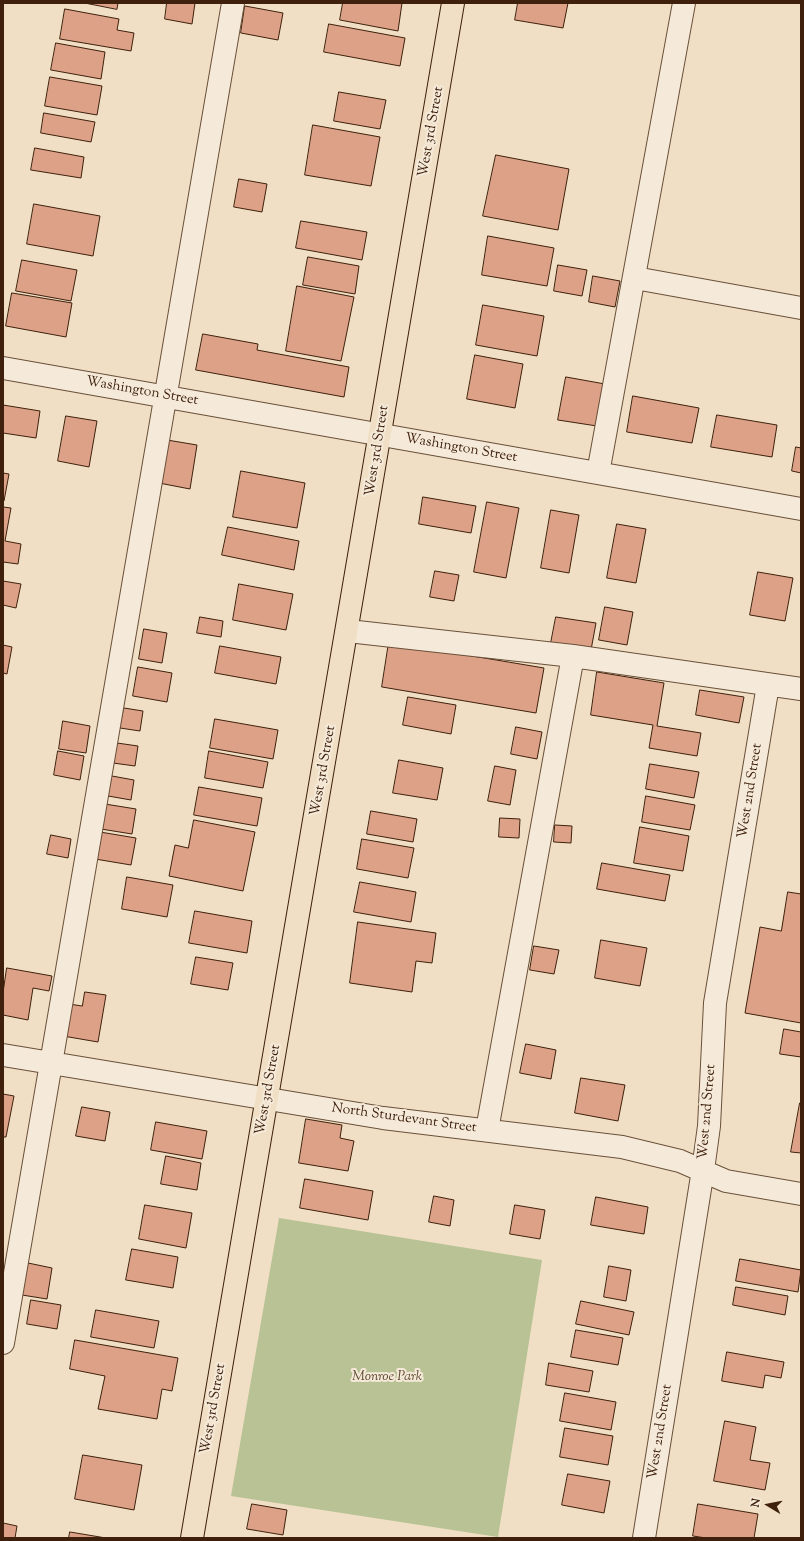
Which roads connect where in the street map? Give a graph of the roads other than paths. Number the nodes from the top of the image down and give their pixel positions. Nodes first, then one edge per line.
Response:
1 (233, 3) edge
2 (453, 3) edge
3 (684, 3) edge
4 (635, 278) junction
5 (801, 308) edge
6 (3, 368) edge
7 (165, 396) junction
8 (380, 435) junction
9 (598, 473) junction
10 (801, 509) edge
11 (348, 631) junction
12 (573, 656) junction
13 (768, 685) junction
14 (801, 689) edge
15 (3, 1055) edge
16 (51, 1062) junction
17 (268, 1099) junction
18 (487, 1130) junction
19 (703, 1170) junction
20 (801, 1194) edge
21 (3, 1344) edge
22 (192, 1538) edge
23 (644, 1538) edge

1 - 7 street
2 - 8 main road, West 3rd Street
3 - 4 street
4 - 5 street
4 - 9 street
6 - 7 street, Washington Street
7 - 8 street, Washington Street
7 - 16 street
8 - 9 street, Washington Street
8 - 11 main road, West 3rd Street
9 - 10 street, Washington Street
11 - 12 street
11 - 17 main road, West 3rd Street
12 - 13 street
12 - 18 street
13 - 14 street
13 - 19 street, West 2nd Street
15 - 16 street, North Sturdevant Street
16 - 17 street, North Sturdevant Street
16 - 21 street
17 - 18 street, North Sturdevant Street
17 - 22 main road, West 3rd Street
18 - 19 street, North Sturdevant Street
19 - 20 street, North Sturdevant Street
19 - 23 street, West 2nd Street

